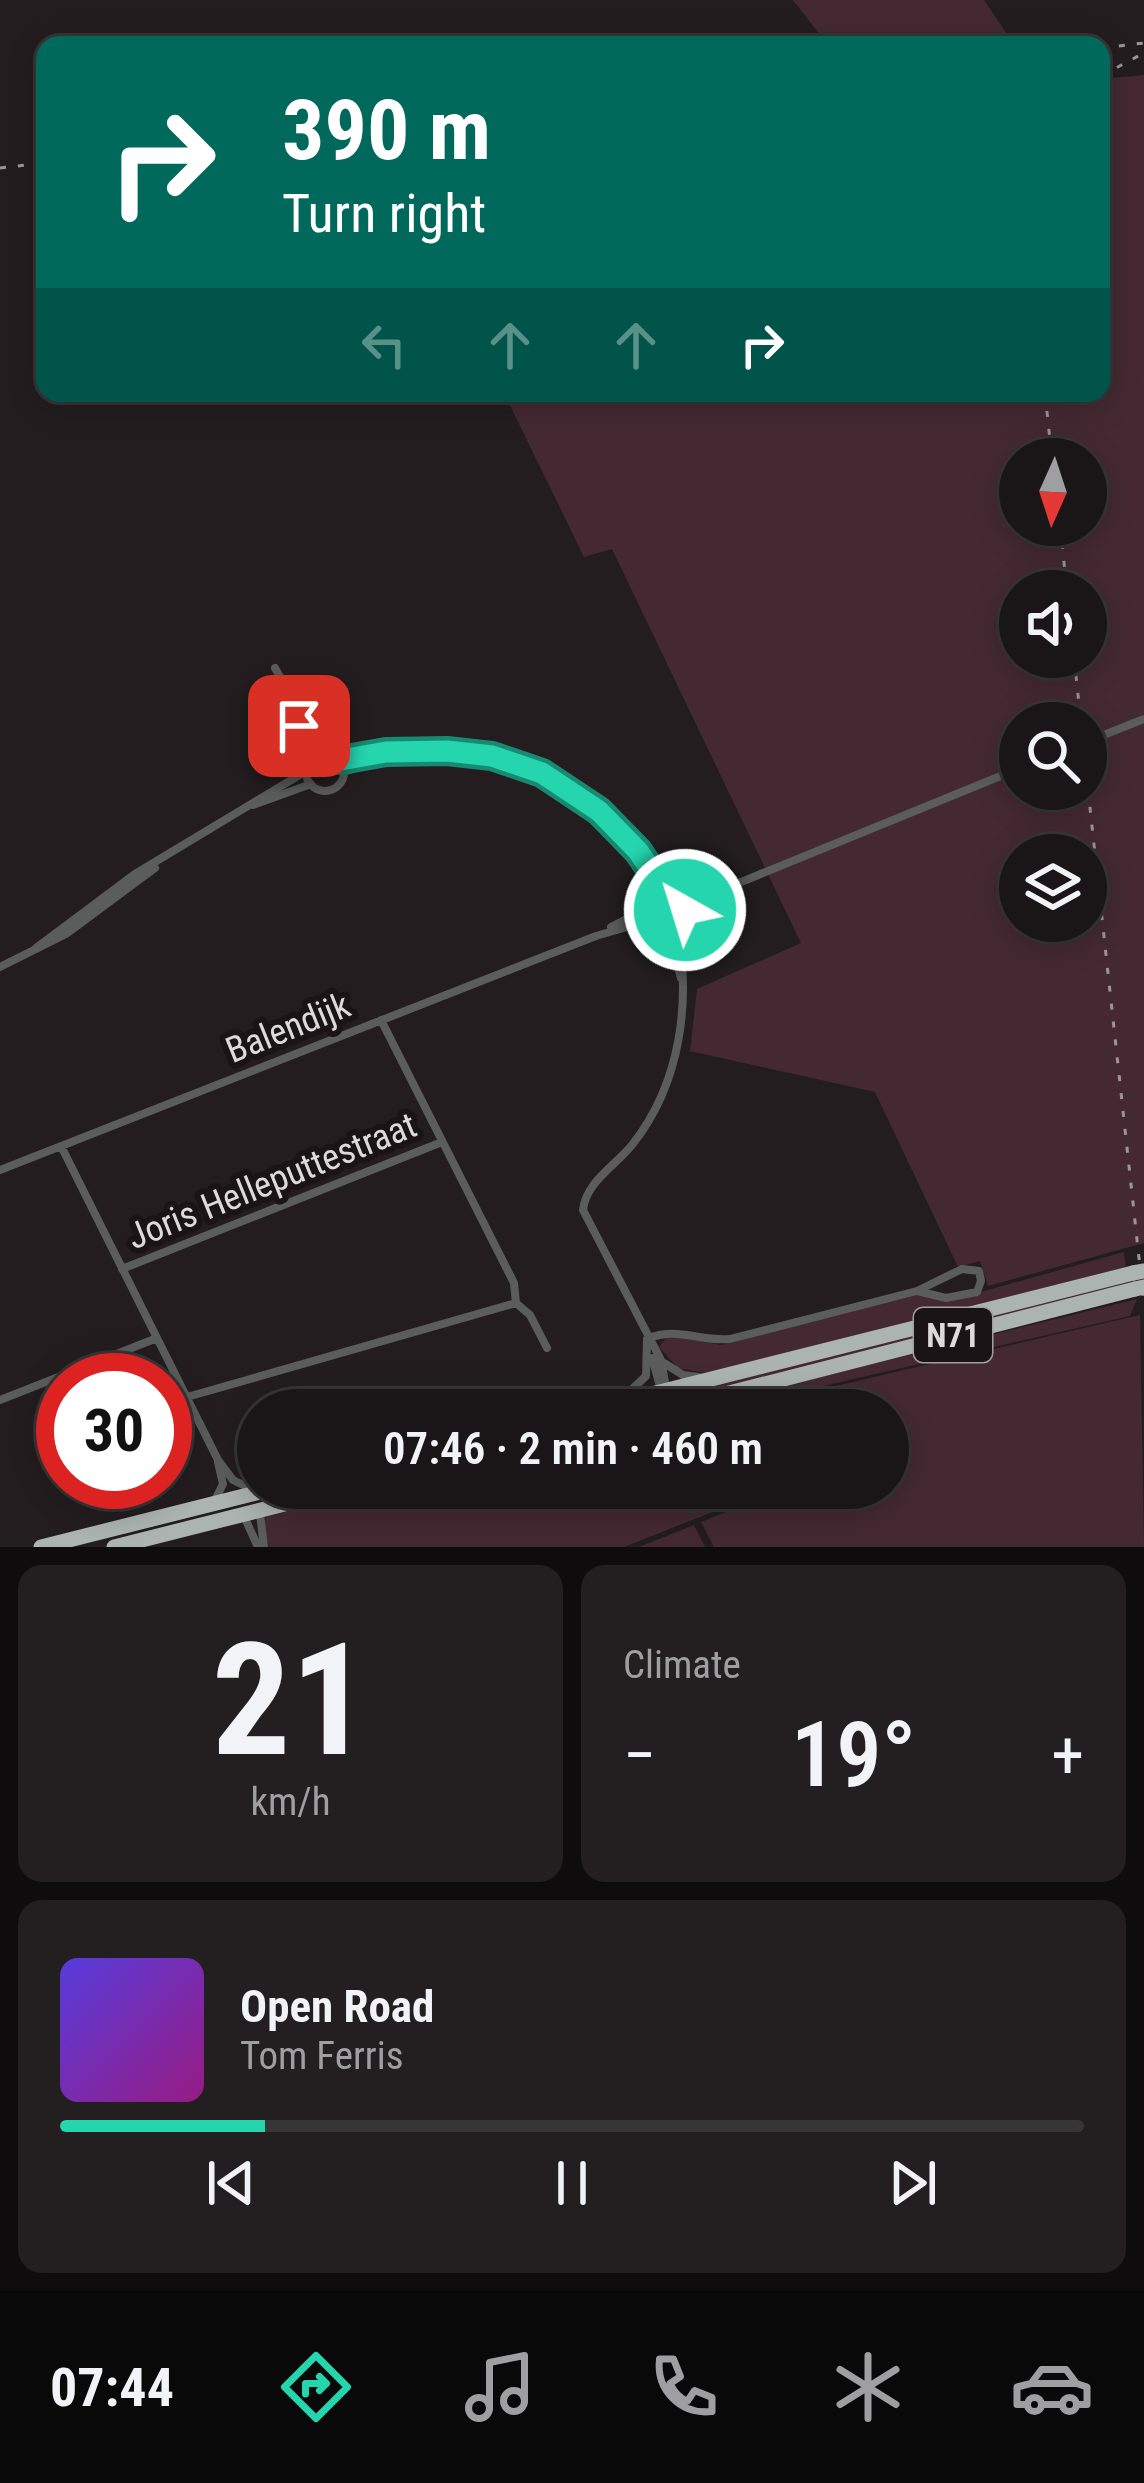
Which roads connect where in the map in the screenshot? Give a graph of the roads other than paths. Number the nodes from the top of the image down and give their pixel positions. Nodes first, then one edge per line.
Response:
1 (274, 668) dead end
2 (294, 707) junction
3 (1144, 719) edge
4 (1107, 734) edge
5 (323, 753) junction
6 (397, 753) junction
7 (311, 758) junction
8 (341, 760) junction
9 (306, 770) junction
10 (344, 772) junction
11 (999, 776) edge
12 (311, 784) junction
13 (246, 808) junction
14 (745, 877) junction
15 (659, 891) junction
16 (684, 901) junction
17 (646, 908) junction
18 (651, 920) junction
19 (677, 923) junction
20 (666, 927) junction
21 (596, 936) junction
22 (0, 967) edge
23 (685, 969) junction
24 (683, 985) junction
25 (381, 1020) junction
26 (442, 1142) junction
27 (62, 1146) junction
28 (0, 1170) edge
29 (122, 1269) junction
30 (1139, 1280) edge
31 (917, 1291) junction
32 (517, 1304) junction
33 (157, 1338) junction
34 (647, 1339) junction
35 (548, 1348) dead end
36 (165, 1353) edge
37 (661, 1360) junction
38 (724, 1376) junction
39 (632, 1389) edge
40 (662, 1389) edge
41 (664, 1389) edge
42 (691, 1389) edge
43 (724, 1389) edge
44 (192, 1396) edge
45 (0, 1400) edge
46 (192, 1407) edge
47 (218, 1460) junction
48 (237, 1481) edge
49 (237, 1498) edge
50 (202, 1507) junction
51 (254, 1509) edge
52 (268, 1509) edge
53 (264, 1510) junction
54 (245, 1522) junction
55 (41, 1547) edge
56 (114, 1547) edge
57 (261, 1547) edge

1 - 2 street
2 - 5 street
2 - 7 street
3 - 4 street
5 - 7 street
5 - 8 street
6 - 8 street
6 - 10 street
6 - 15 street
7 - 9 street
8 - 10 street
9 - 12 street
9 - 13 street
10 - 12 street
11 - 14 street
12 - 13 street
13 - 22 street
14 - 16 street
14 - 23 street
15 - 16 street
15 - 17 street
16 - 19 street
17 - 18 street
17 - 21 street, Balendijk
18 - 20 street
18 - 21 street, Balendijk
19 - 20 street
19 - 23 street
20 - 24 street
21 - 25 street, Balendijk
23 - 24 street
24 - 34 street
25 - 26 street
25 - 27 street, Balendijk
26 - 29 street, Joris Helleputtestraat
26 - 32 street
27 - 28 street, Balendijk
27 - 29 street
29 - 33 street
30 - 38 highway, N71
30 - 43 highway, N71
31 - 31 street
31 - 34 street
32 - 35 street
32 - 44 street
33 - 36 street
33 - 45 street
34 - 37 street
34 - 39 street
34 - 40 street
37 - 38 street
37 - 41 street
38 - 42 highway, N71
46 - 47 street
47 - 48 street
47 - 50 street
49 - 50 highway
50 - 55 highway
51 - 54 street
52 - 53 highway
53 - 54 highway
53 - 57 street
54 - 56 highway
54 - 57 street

